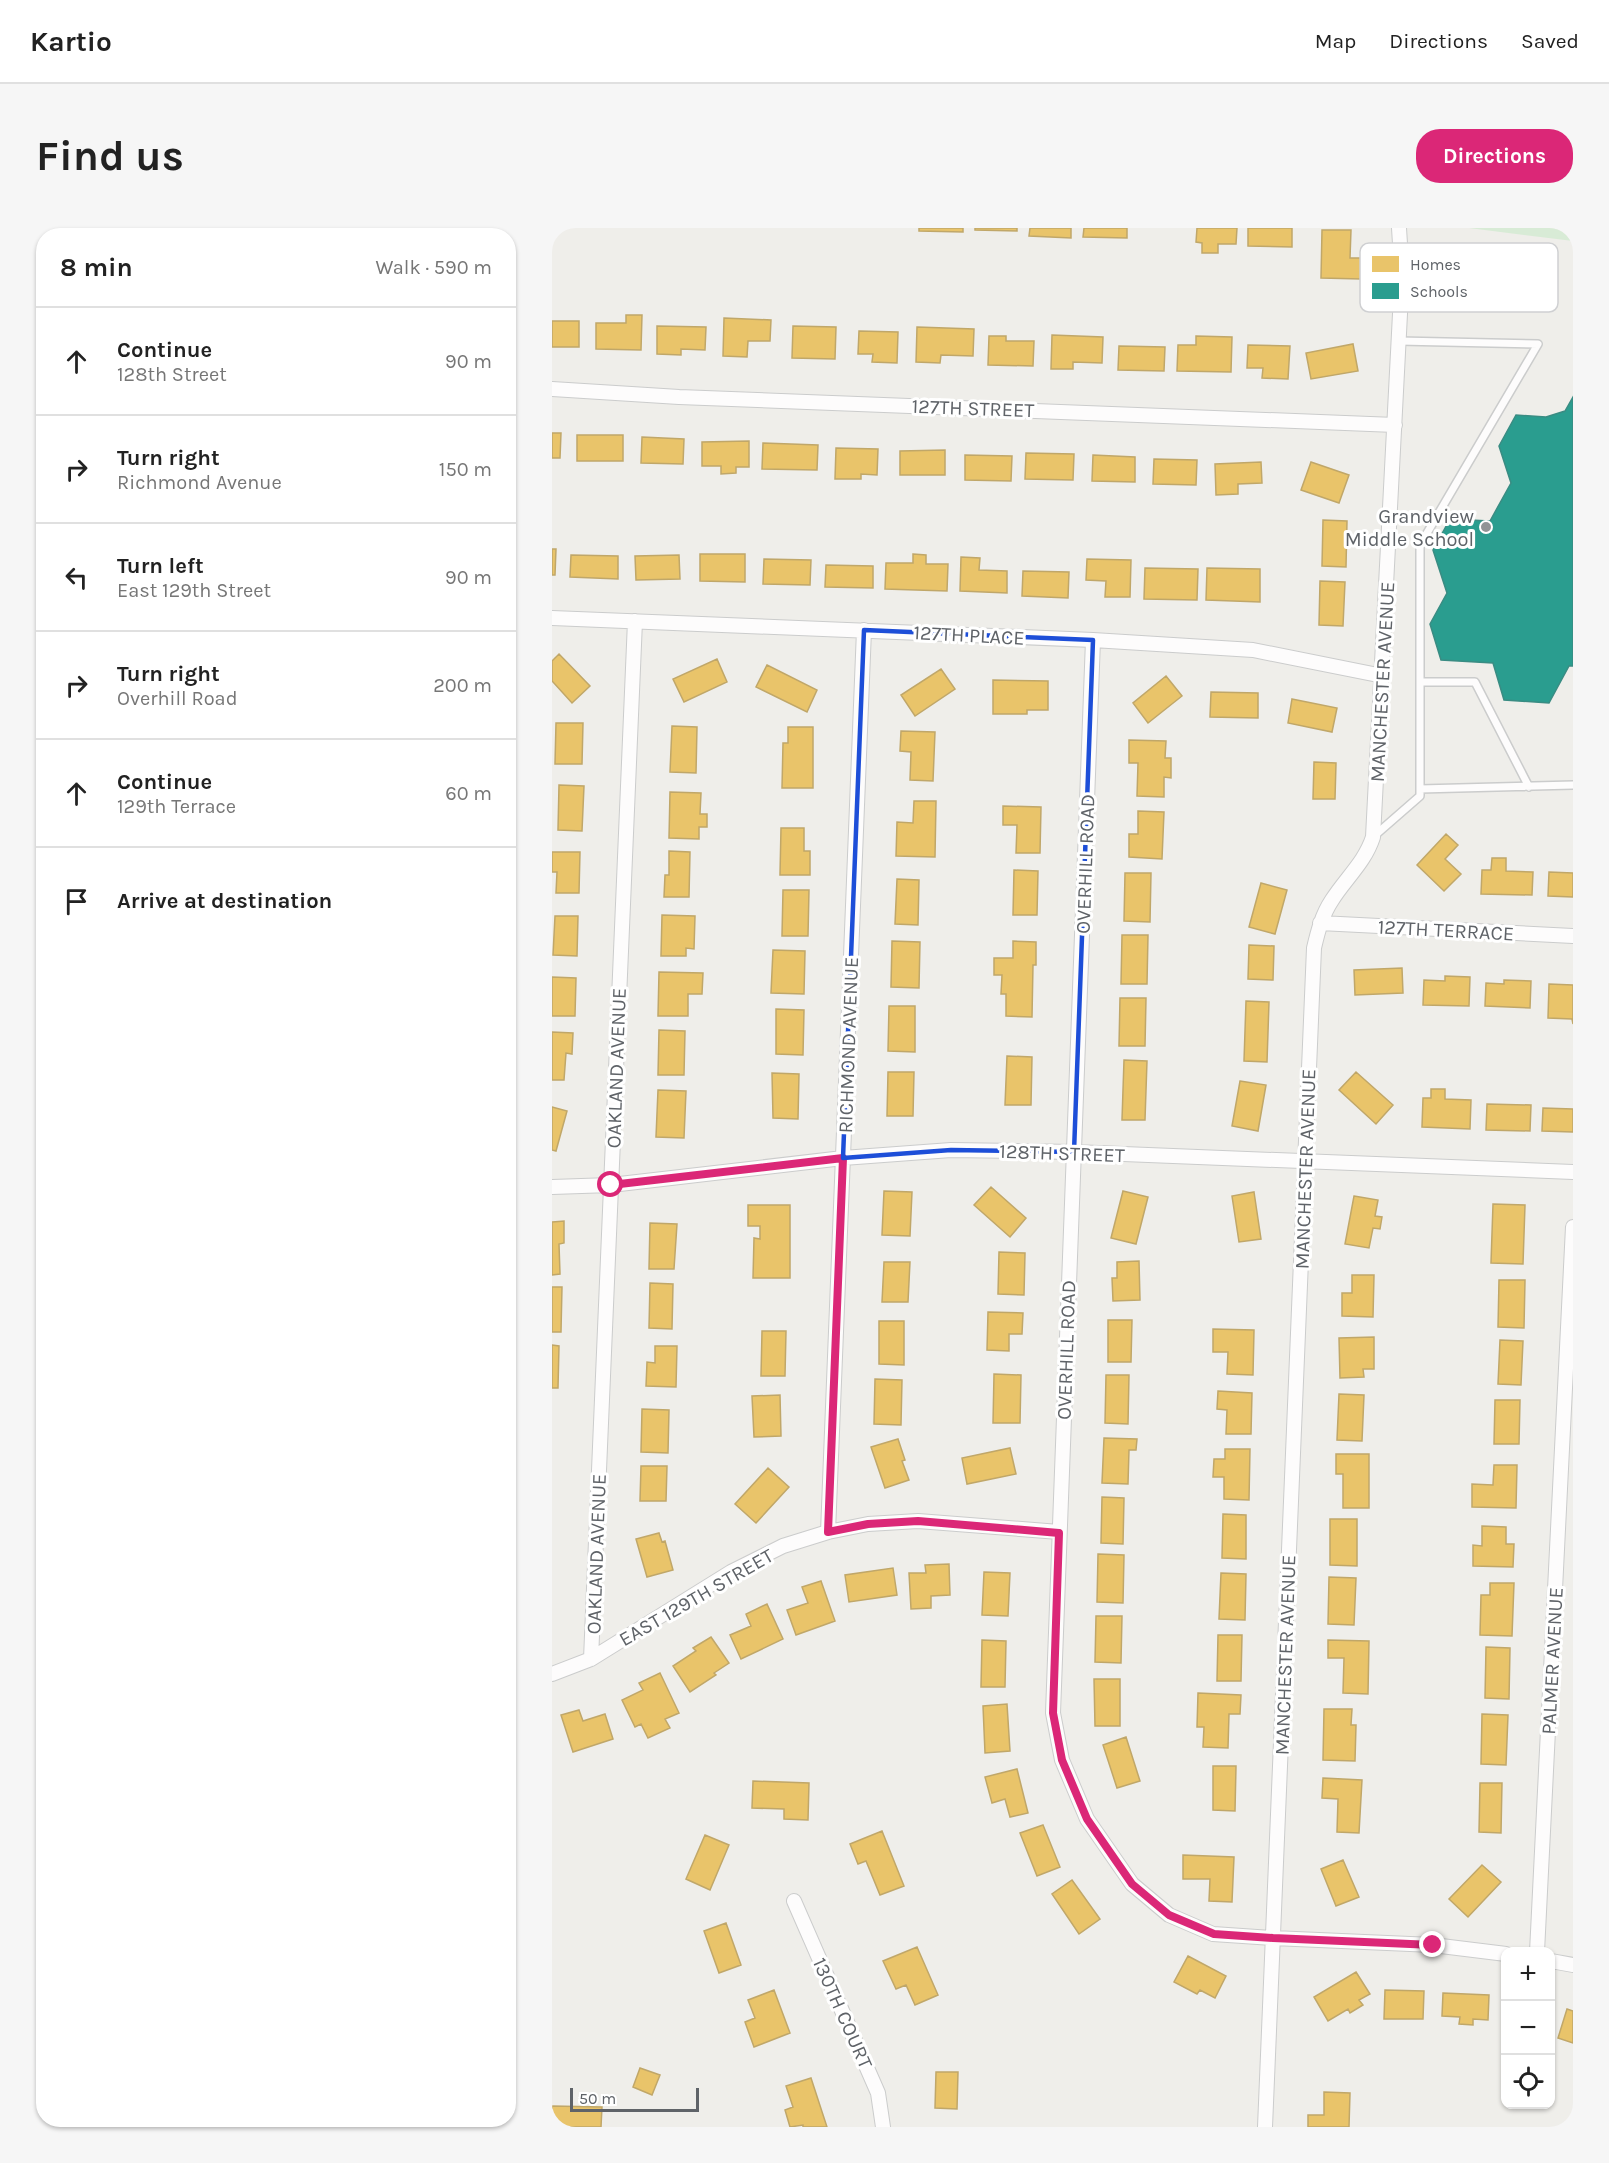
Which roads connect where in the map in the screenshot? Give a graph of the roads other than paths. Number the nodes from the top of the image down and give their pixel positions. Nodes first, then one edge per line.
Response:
1 (1399, 228) edge
2 (1400, 243) edge
3 (1400, 312) edge
4 (1399, 341) junction
5 (552, 389) edge
6 (1395, 424) junction
7 (552, 618) edge
8 (635, 621) junction
9 (864, 630) junction
10 (1093, 640) junction
11 (1383, 676) junction
12 (1420, 682) junction
13 (1573, 785) edge
14 (1528, 787) junction
15 (1420, 789) junction
16 (1373, 837) junction
17 (1320, 923) junction
18 (1573, 936) edge
19 (1074, 1152) junction
20 (843, 1158) junction
21 (1306, 1162) junction
22 (1573, 1172) edge
23 (611, 1185) junction
24 (552, 1187) edge
25 (1573, 1227) edge
26 (828, 1532) junction
27 (1059, 1533) junction
28 (591, 1659) junction
29 (552, 1674) edge
30 (794, 1901) dead end
31 (1273, 1938) junction
32 (1537, 1947) edge
33 (1501, 1953) edge
34 (1555, 1962) edge
35 (1573, 1965) edge
36 (883, 2127) edge
37 (1265, 2127) edge

1 - 2 street, MANCHESTER AVENUE
3 - 4 street, MANCHESTER AVENUE
4 - 6 street, MANCHESTER AVENUE
4 - 12 lane
5 - 6 street, 127TH STREET
6 - 11 street, MANCHESTER AVENUE
7 - 8 street, 127TH PLACE
8 - 9 street, 127TH PLACE
8 - 23 street, OAKLAND AVENUE
9 - 10 street, 127TH PLACE
9 - 20 street, RICHMOND AVENUE
10 - 11 street, 127TH PLACE
10 - 19 street, OVERHILL ROAD
11 - 16 street, MANCHESTER AVENUE
12 - 14 lane
12 - 15 lane
13 - 14 lane
14 - 15 lane
15 - 16 lane
16 - 17 street, MANCHESTER AVENUE
17 - 18 street, 127TH TERRACE
17 - 21 street, MANCHESTER AVENUE
19 - 20 street, 128TH STREET
19 - 21 street, 128TH STREET
19 - 27 street, OVERHILL ROAD
20 - 23 street, 128TH STREET
20 - 26 street, RICHMOND AVENUE
21 - 22 street, 128TH STREET
21 - 31 street, MANCHESTER AVENUE
23 - 24 street, 128TH STREET
23 - 28 street, OAKLAND AVENUE
25 - 32 street, PALMER AVENUE
26 - 27 street, EAST 129TH STREET
26 - 28 street, EAST 129TH STREET
27 - 31 street, OVERHILL ROAD
28 - 29 street, EAST 129TH STREET
30 - 36 street, 130TH COURT
31 - 33 street, OVERHILL ROAD
31 - 37 street, MANCHESTER AVENUE
34 - 35 street

